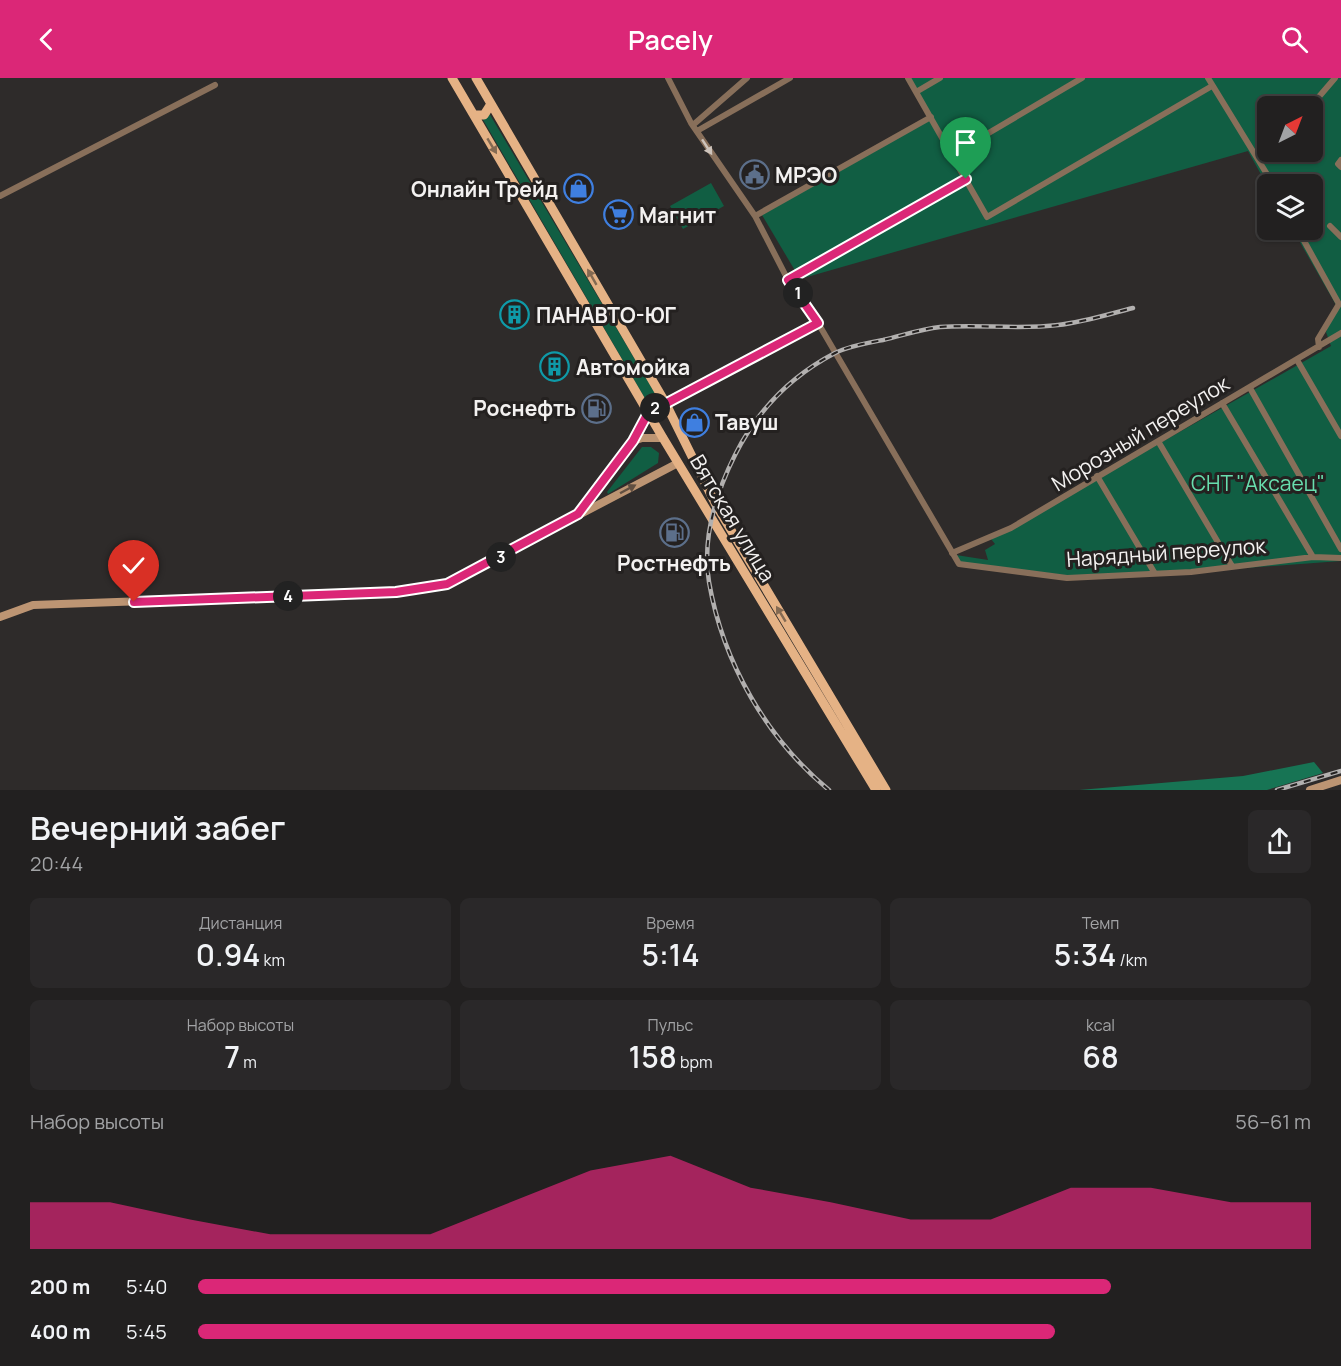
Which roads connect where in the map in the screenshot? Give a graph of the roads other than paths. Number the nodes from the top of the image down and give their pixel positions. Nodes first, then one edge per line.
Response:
1 (452, 78) edge
2 (476, 78) edge
3 (668, 78) edge
4 (747, 78) edge
5 (790, 78) edge
6 (908, 78) edge
7 (940, 78) edge
8 (1082, 78) edge
9 (1208, 78) edge
10 (1335, 78) edge
11 (214, 85) dead end
12 (1212, 86) junction
13 (916, 92) junction
14 (1320, 96) edge
15 (491, 104) junction
16 (474, 115) junction
17 (931, 117) junction
18 (695, 128) junction
19 (953, 154) junction
20 (1267, 174) edge
21 (966, 179) junction
22 (0, 196) edge
23 (755, 216) junction
24 (1330, 226) dead end
25 (1341, 237) edge
26 (1304, 240) edge
27 (788, 280) junction
28 (818, 323) junction
29 (1341, 333) edge
30 (1319, 347) junction
31 (1297, 360) junction
32 (1250, 388) junction
33 (665, 402) junction
34 (1222, 403) junction
35 (648, 413) junction
36 (1341, 436) edge
37 (663, 438) junction
38 (685, 440) junction
39 (633, 441) junction
40 (1158, 441) junction
41 (693, 456) junction
42 (678, 463) junction
43 (1098, 476) junction
44 (578, 514) junction
45 (1341, 549) edge
46 (952, 553) junction
47 (1313, 558) junction
48 (1341, 558) edge
49 (1232, 566) junction
50 (1154, 572) junction
51 (0, 617) edge
52 (1341, 780) edge
53 (876, 790) edge
54 (886, 790) edge
55 (1310, 790) edge

1 - 16 main road, Вятская улица
2 - 15 main road, Вятская улица
3 - 18 street
4 - 18 street
5 - 18 street
6 - 13 street
7 - 13 street
8 - 19 street
9 - 12 street
10 - 14 street
11 - 22 street
12 - 20 street
12 - 21 street
13 - 17 street
15 - 16 main road
33 -> 15 main road, Вятская улица
16 -> 35 main road, Вятская улица
17 - 19 street
17 - 23 street
18 -> 23 street
19 - 21 street
21 - 27 street
23 - 27 street
24 - 25 street
26 - 30 street
27 - 28 street
28 - 33 street
28 - 46 street
29 - 30 street, Морозный переулок
30 - 31 street, Морозный переулок
31 - 32 street, Морозный переулок
31 - 36 street
32 - 34 street, Морозный переулок
32 - 45 street
33 - 35 main road
33 - 38 main road, Вятская улица
34 - 40 street, Морозный переулок
34 - 47 street
35 - 37 main road, Вятская улица
35 - 39 main road
37 - 38 main road
37 - 39 main road
37 - 42 main road, Вятская улица
38 - 41 main road, Вятская улица
39 - 44 main road
40 - 43 street, Морозный переулок
40 - 49 street
41 - 42 main road
54 -> 41 main road, Вятская улица
44 -> 42 main road
42 - 53 main road, Вятская улица
43 - 46 street, Морозный переулок
43 - 50 street
44 - 51 main road
46 - 50 street, Нарядный переулок
47 - 48 street, Нарядный переулок
47 - 49 street, Нарядный переулок
49 - 50 street, Нарядный переулок
52 - 55 main road

